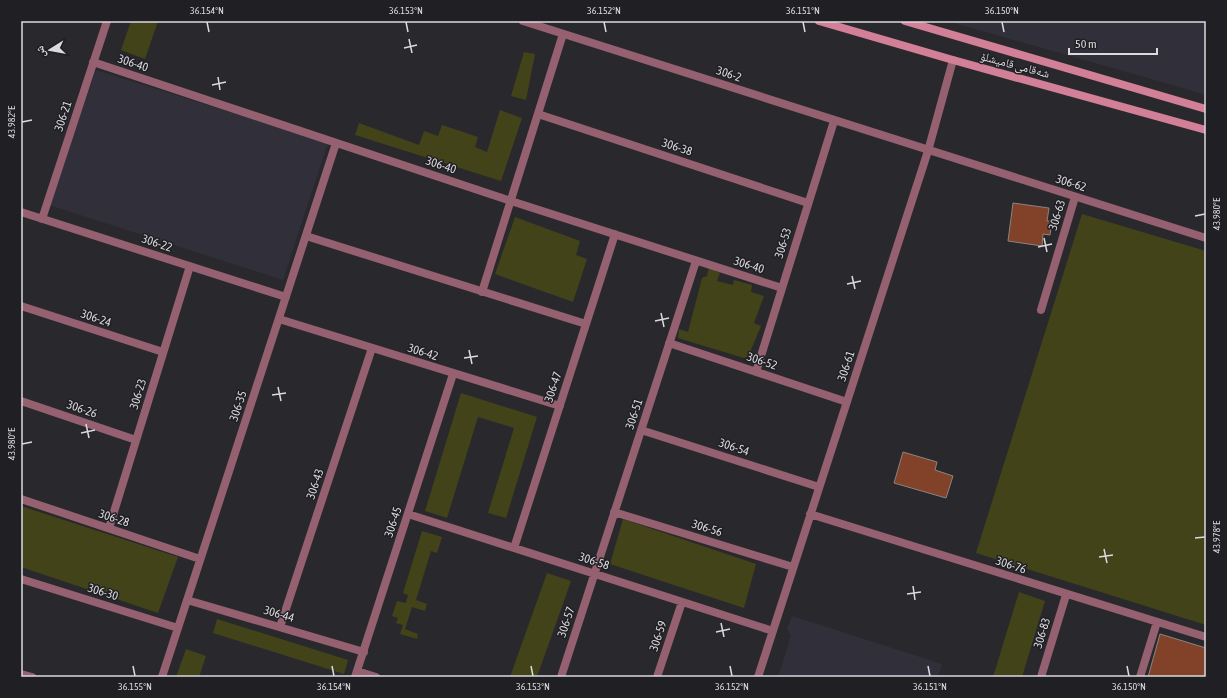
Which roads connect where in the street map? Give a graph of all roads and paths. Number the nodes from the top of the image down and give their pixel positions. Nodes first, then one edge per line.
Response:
1 (107, 21) edge
2 (523, 21) edge
3 (819, 21) edge
4 (905, 21) edge
5 (563, 34) junction
6 (952, 60) junction
7 (93, 62) junction
8 (1205, 107) edge
9 (538, 114) junction
10 (834, 121) junction
11 (1206, 130) edge
12 (336, 143) junction
13 (928, 151) junction
14 (1075, 197) junction
15 (511, 201) junction
16 (808, 203) junction
17 (21, 212) edge
18 (42, 219) junction
19 (615, 234) junction
20 (306, 236) junction
21 (1206, 238) edge
22 (696, 261) junction
23 (190, 266) junction
24 (782, 288) junction
25 (482, 292) junction
26 (286, 297) junction
27 (21, 306) edge
28 (1041, 310) dead end
29 (279, 319) junction
30 (586, 324) junction
31 (669, 343) junction
32 (372, 348) junction
33 (164, 352) junction
34 (756, 372) junction
35 (453, 374) junction
36 (21, 401) edge
37 (847, 402) junction
38 (560, 406) junction
39 (641, 430) junction
40 (136, 440) junction
41 (819, 487) junction
42 (21, 499) edge
43 (614, 512) junction
44 (408, 514) junction
45 (810, 514) junction
46 (109, 528) junction
47 (514, 548) junction
48 (200, 559) junction
49 (793, 567) junction
50 (594, 574) junction
51 (21, 579) edge
52 (1066, 595) junction
53 (187, 600) junction
54 (682, 602) junction
55 (1157, 622) junction
56 (280, 627) junction
57 (178, 628) junction
58 (773, 631) junction
59 (1206, 637) edge
60 (364, 652) junction
61 (21, 674) edge
62 (356, 674) edge
63 (32, 677) edge
64 (162, 677) edge
65 (376, 677) edge
66 (561, 677) edge
67 (657, 677) edge
68 (758, 677) edge
69 (1041, 677) edge
70 (1140, 677) edge

1 - 7 street, 306-21
2 - 5 street, 306-2
3 - 6 street, شەقامی قامیشلۆ
4 - 8 street, شەقامی قامیشلۆ
5 - 9 street
5 - 10 street, 306-2
6 - 11 street, شەقامی قامیشلۆ
6 - 13 street, 306-61
7 - 12 street, 306-40
7 - 18 street, 306-21
9 - 15 street
9 - 16 street, 306-38
10 - 13 street, 306-2
10 - 16 street, 306-53
12 - 15 street, 306-40
12 - 20 street, 306-35
13 - 14 street, 306-62
13 - 37 street, 306-61
14 - 21 street, 306-62
14 - 28 street, 306-63
15 - 19 street, 306-40
15 - 25 street
16 - 24 street, 306-53
17 - 18 street, 306-22
18 - 23 street, 306-22
19 - 22 street, 306-40
19 - 30 street, 306-47
20 - 25 street
20 - 26 street, 306-35
22 - 24 street, 306-40
22 - 31 street, 306-51
23 - 26 street, 306-22
23 - 33 street, 306-23
24 - 34 street, 306-53
25 - 30 street
26 - 29 street, 306-35
27 - 33 street, 306-24
29 - 32 street, 306-42
29 - 48 street, 306-35
30 - 38 street, 306-47
31 - 34 street, 306-52
31 - 39 street, 306-51
32 - 35 street, 306-42
32 - 56 street, 306-43
33 - 40 street, 306-23
34 - 37 street, 306-52
35 - 38 street, 306-42
35 - 44 street, 306-45
36 - 40 street, 306-26
37 - 41 street, 306-61
38 - 47 street, 306-47
39 - 41 street, 306-54
39 - 43 street, 306-51
40 - 46 street, 306-23
41 - 45 street, 306-61
42 - 46 street, 306-28
43 - 49 street, 306-56
43 - 50 street, 306-51
44 - 47 street, 306-58
44 - 60 street, 306-45
45 - 49 street, 306-61
45 - 52 street, 306-76
46 - 48 street, 306-28
47 - 50 street, 306-58
48 - 53 street, 306-35
49 - 58 street, 306-61
50 - 54 street, 306-58
50 - 66 street, 306-57
51 - 57 street, 306-30
52 - 55 street, 306-76
52 - 69 street, 306-83
53 - 56 street, 306-44
53 - 57 street, 306-35
54 - 58 street, 306-58
54 - 67 street, 306-59
55 - 59 street, 306-76
55 - 70 street
56 - 60 street, 306-44
57 - 64 street, 306-35
58 - 68 street, 306-61
60 - 62 street, 306-45
61 - 63 street
62 - 65 street

